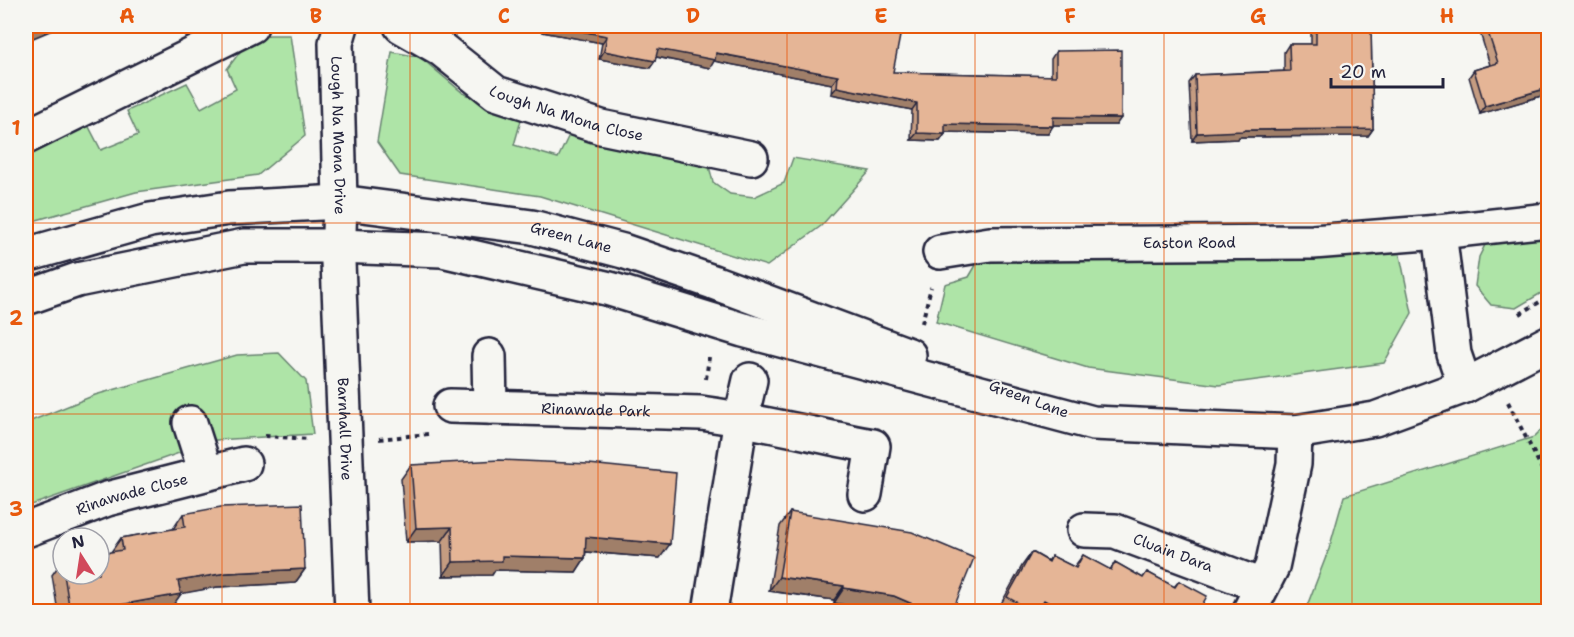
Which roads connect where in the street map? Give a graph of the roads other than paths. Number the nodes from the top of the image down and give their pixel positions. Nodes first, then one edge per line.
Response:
1 (251, 26) edge
2 (341, 26) edge
3 (401, 26) edge
4 (26, 137) edge
5 (751, 158) dead end
6 (340, 201) junction
7 (1548, 220) edge
8 (1439, 232) junction
9 (338, 246) junction
10 (940, 252) road end
11 (30, 253) edge
12 (610, 289) junction
13 (26, 298) edge
14 (1548, 343) edge
15 (489, 356) dead end
16 (750, 380) dead end
17 (1464, 386) junction
18 (450, 406) dead end
19 (490, 407) junction
20 (741, 419) junction
21 (190, 423) dead end
22 (1093, 423) junction
23 (1295, 432) junction
24 (243, 464) dead end
25 (206, 473) junction
26 (865, 494) dead end
27 (26, 530) edge
28 (1084, 530) dead end
29 (1255, 599) edge
30 (352, 612) edge
31 (710, 612) edge

1 - 4 street
2 - 6 street, Lough Na Mona Drive
3 - 5 street, Lough Na Mona Close
6 - 9 street, Lough Na Mona Drive
6 - 11 street, Green Lane
6 - 12 street
6 - 22 street, Green Lane
7 - 8 street, Easton Road
8 - 10 street, Easton Road
8 - 17 street
9 - 11 street
9 - 12 street, Green Lane
9 - 13 street, Green Lane
9 - 30 street, Barnhall Drive
12 - 22 street, Green Lane
14 - 17 street, Green Lane
15 - 19 street
16 - 20 street
17 - 23 street, Green Lane
18 - 19 street, Rinawade Park
19 - 20 street, Rinawade Park
20 - 26 street, Rinawade Park
20 - 31 street
21 - 25 street, Rinawade Close
22 - 23 street, Green Lane
23 - 29 street, Cluain Dara
24 - 25 street, Rinawade Close
25 - 27 street, Rinawade Close
28 - 29 street, Cluain Dara

